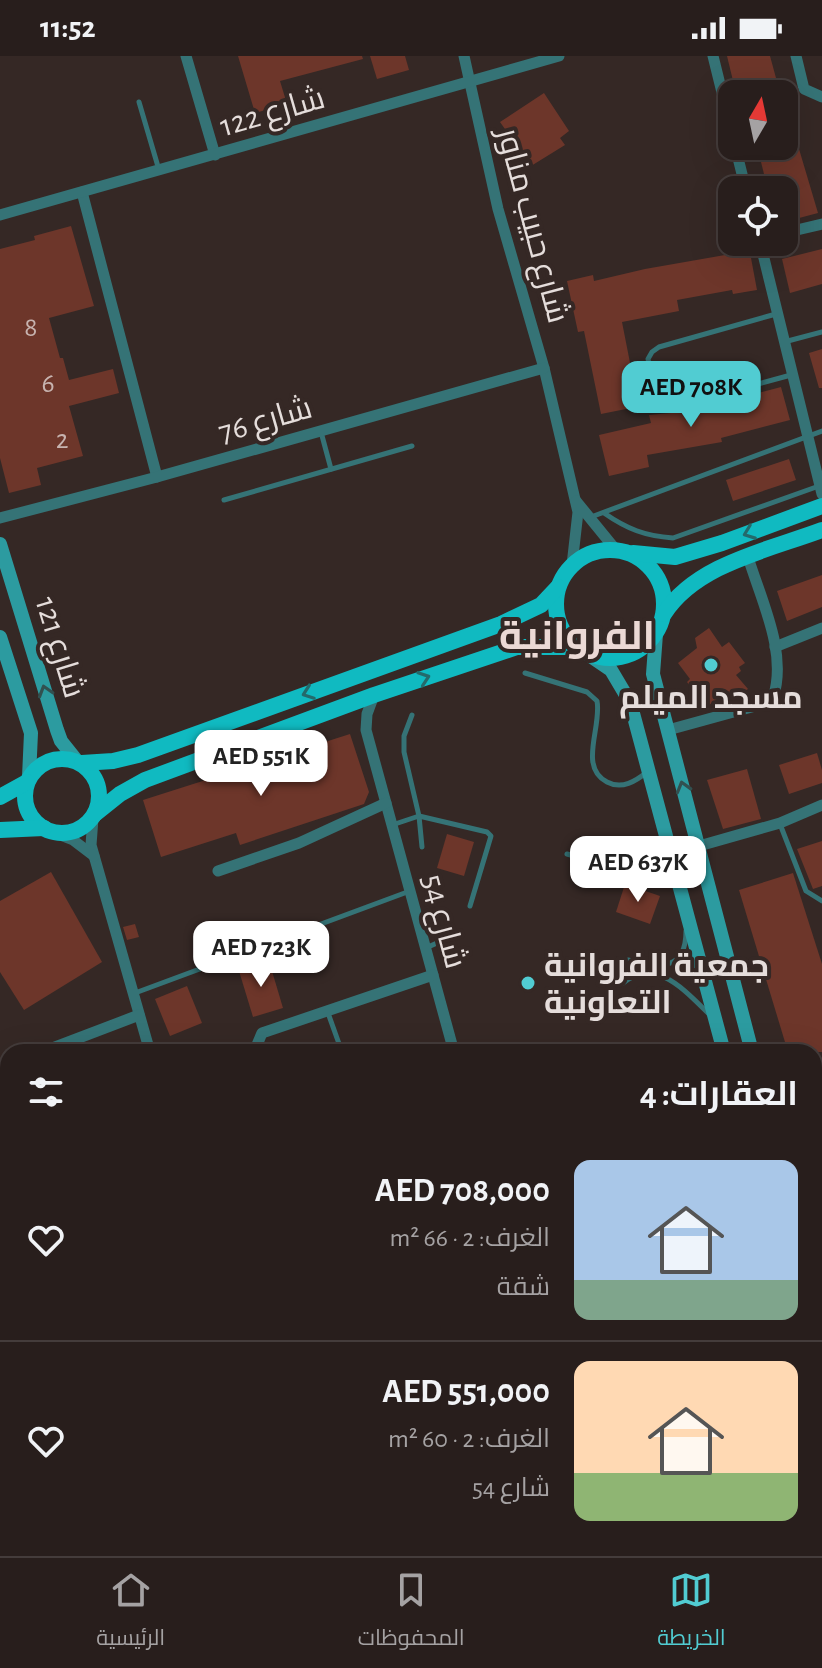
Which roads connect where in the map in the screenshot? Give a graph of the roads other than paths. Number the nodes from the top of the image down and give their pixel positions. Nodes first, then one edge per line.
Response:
1 (186, 56) edge
2 (464, 56) edge
3 (559, 56) edge
4 (713, 56) edge
5 (796, 56) edge
6 (719, 80) edge
7 (468, 81) junction
8 (822, 97) edge
9 (139, 102) dead end
10 (215, 155) junction
11 (159, 171) junction
12 (82, 192) junction
13 (0, 215) edge
14 (822, 224) edge
15 (798, 230) edge
16 (763, 256) edge
17 (777, 314) junction
18 (822, 332) edge
19 (784, 342) junction
20 (544, 368) junction
21 (792, 375) junction
22 (321, 431) junction
23 (822, 431) edge
24 (807, 436) junction
25 (412, 446) dead end
26 (331, 469) junction
27 (157, 477) junction
28 (821, 490) edge
29 (224, 500) dead end
30 (576, 501) junction
31 (822, 506) edge
32 (603, 513) junction
33 (590, 517) junction
34 (0, 518) edge
35 (822, 530) edge
36 (722, 543) junction
37 (0, 544) edge
38 (621, 551) junction
39 (741, 560) junction
40 (572, 565) junction
41 (558, 587) junction
42 (664, 615) junction
43 (822, 628) edge
44 (656, 634) junction
45 (1, 643) edge
46 (775, 647) junction
47 (581, 650) junction
48 (5, 670) edge
49 (525, 673) dead end
50 (374, 695) junction
51 (412, 715) dead end
52 (670, 738) junction
53 (644, 756) junction
54 (80, 762) junction
55 (648, 772) junction
56 (28, 780) junction
57 (0, 797) edge
58 (386, 803) junction
59 (822, 805) edge
60 (94, 816) junction
61 (419, 816) junction
62 (780, 823) junction
63 (392, 825) junction
64 (0, 830) edge
65 (47, 830) junction
66 (699, 846) junction
67 (422, 847) dead end
68 (567, 854) dead end
69 (94, 857) junction
70 (218, 871) dead end
71 (681, 887) junction
72 (410, 891) junction
73 (822, 901) edge
74 (686, 902) junction
75 (470, 906) dead end
76 (443, 911) dead end
77 (417, 916) junction
78 (452, 936) dead end
79 (425, 949) junction
80 (628, 960) dead end
81 (433, 975) junction
82 (623, 983) dead end
83 (134, 994) junction
84 (328, 1012) junction
85 (139, 1015) junction
86 (717, 1022) junction
87 (63, 1044) edge
88 (148, 1044) edge
89 (257, 1044) edge
90 (339, 1044) edge
91 (452, 1044) edge
92 (722, 1044) edge
93 (750, 1044) edge

1 - 10 street
2 - 7 street, شارع حبيب مناور
3 - 7 street, شارع 122
4 - 6 street
5 - 8 street
7 - 10 street, شارع 122
7 - 20 street, شارع حبيب مناور
9 - 11 lane
10 - 11 street, شارع 122
11 - 12 street, شارع 122
12 - 13 street, شارع 122
12 - 27 street
14 - 15 street
16 - 17 street
17 - 19 street
17 - 21 lane
18 - 19 lane
19 - 21 street
20 - 22 street, شارع 76
20 - 30 street, شارع حبيب مناور
21 - 24 street
22 - 26 lane
22 - 27 street, شارع 76
23 - 24 lane
24 - 28 street
24 - 32 lane
25 - 26 lane
26 - 29 lane
27 - 34 street, شارع 76
28 - 32 lane
30 - 33 street, شارع حبيب مناور
30 - 40 street, شارع حبيب مناور
31 -> 36 main road
32 - 33 lane
33 - 38 street, شارع حبيب مناور
35 - 39 main road
36 - 38 main road
36 - 39 main road
54 -> 37 street, شارع 121
38 - 40 main road
38 - 42 main road
39 - 42 main road
39 - 46 street
40 - 41 main road
41 - 47 main road
41 -> 54 main road
42 - 44 main road
43 - 46 street
44 - 47 main road
44 - 52 street
45 - 48 street, شارع 121
46 - 52 street
50 -> 47 main road
47 - 53 street
48 - 56 street, شارع 121
49 - 55 lane
50 - 58 street, شارع 54
50 - 60 main road
51 - 61 lane
52 - 53 street
66 -> 52 street
53 - 55 street
54 - 56 main road
54 - 60 main road
55 - 71 street
56 - 57 main road
56 - 65 main road
58 - 63 street, شارع 54
58 - 70 street
59 - 62 street
60 - 65 main road
60 - 69 street
61 - 63 lane
61 - 67 lane
61 - 75 lane
62 - 66 street
62 - 73 lane
63 - 72 street, شارع 54
64 - 65 main road
65 - 69 street
66 - 93 street
68 - 71 lane
69 - 83 street
71 - 74 street
72 - 77 street, شارع 54
72 - 83 lane
74 - 80 lane
74 - 86 street
76 - 77 lane
77 - 79 street, شارع 54
78 - 79 lane
79 - 81 street, شارع 54
81 - 84 street
81 - 91 street, شارع 54
82 - 86 lane
83 - 85 street
84 - 89 street
84 - 90 lane
85 - 87 street
85 - 88 street
86 - 92 street

